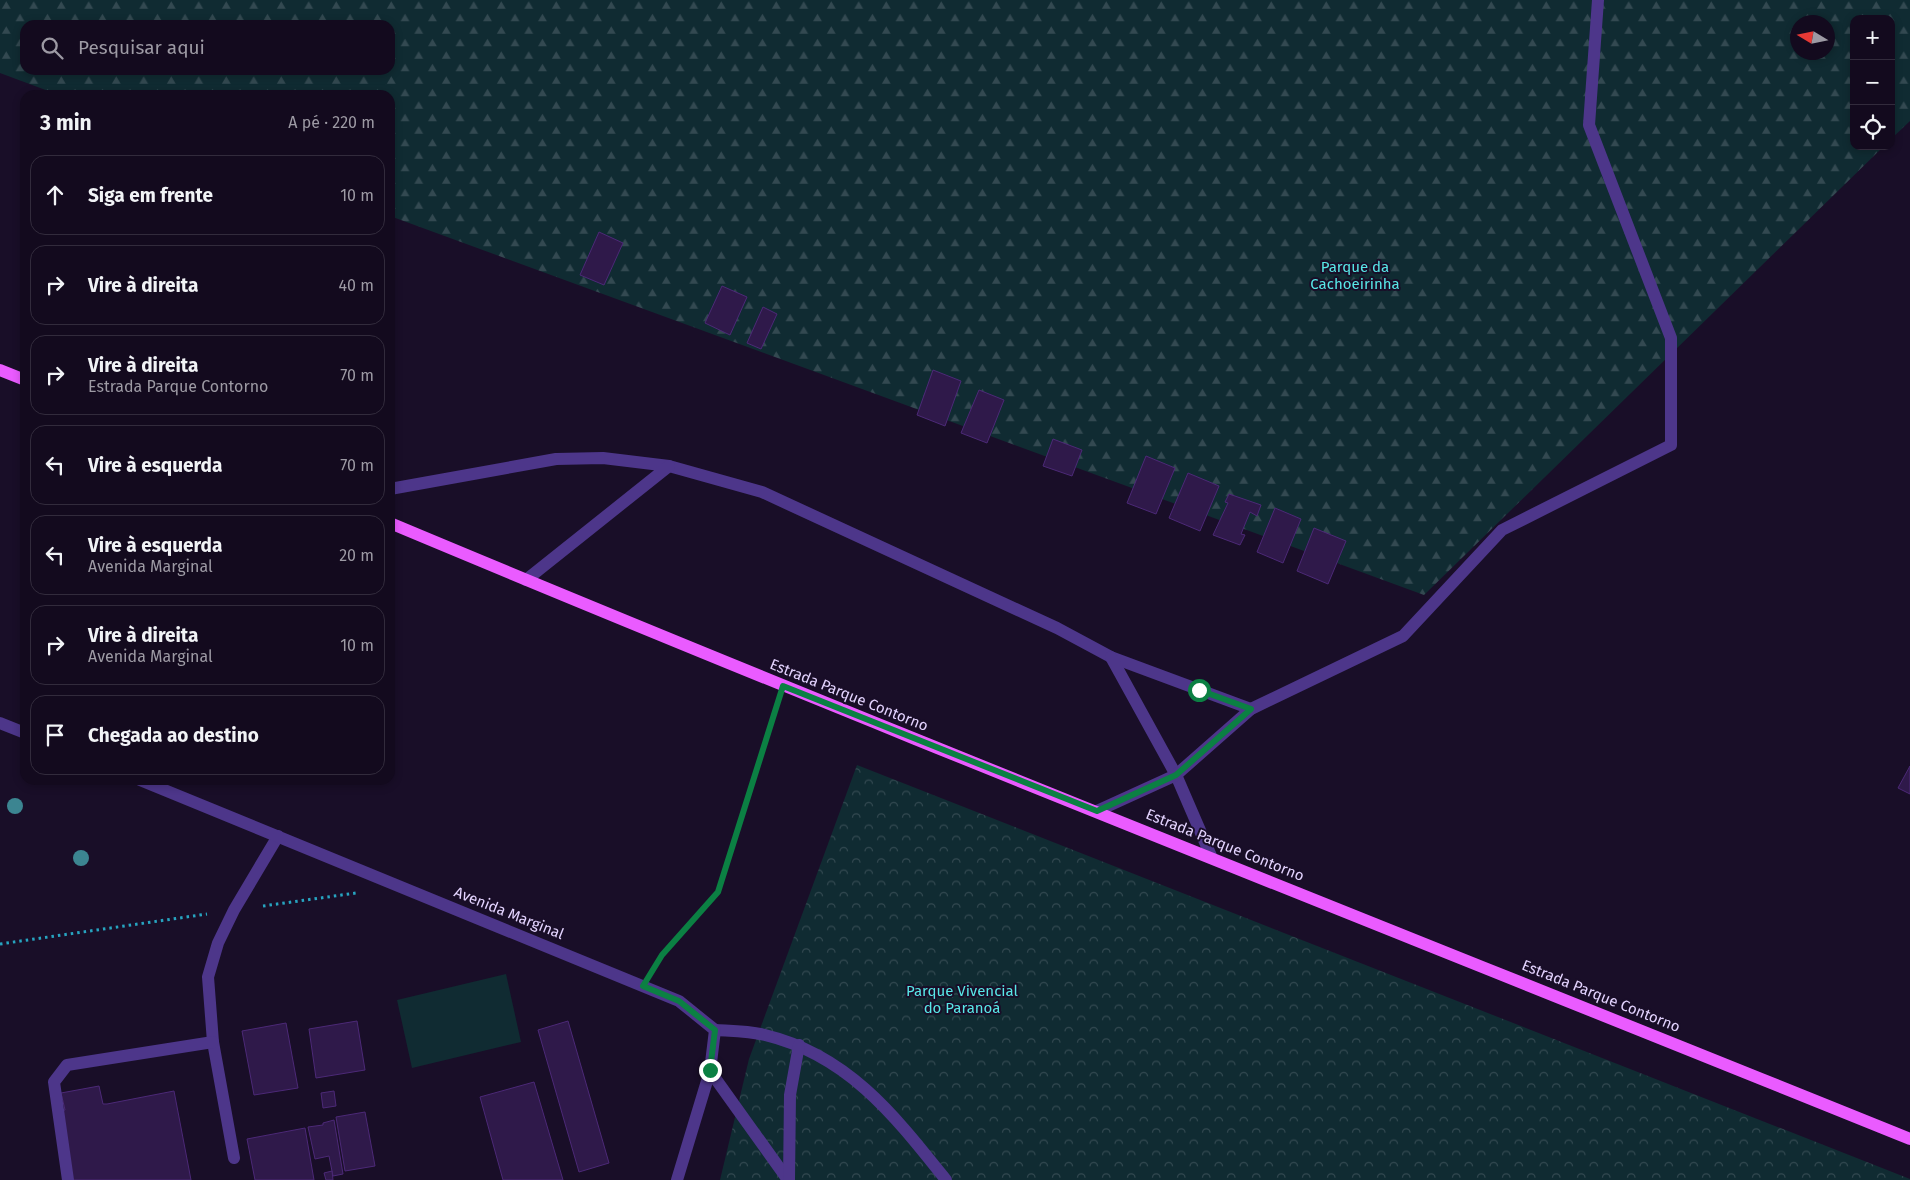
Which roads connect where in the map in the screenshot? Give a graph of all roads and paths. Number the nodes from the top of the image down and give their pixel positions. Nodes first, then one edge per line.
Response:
1 (1598, 0) edge
2 (0, 370) edge
3 (20, 378) edge
4 (669, 466) junction
5 (395, 488) edge
6 (395, 525) edge
7 (526, 580) junction
8 (1111, 657) junction
9 (783, 686) junction
10 (1251, 709) junction
11 (0, 723) edge
12 (20, 731) edge
13 (1176, 775) junction
14 (152, 785) edge
15 (1097, 811) junction
16 (278, 836) junction
17 (1211, 856) junction
18 (362, 892) dead end
19 (234, 910) junction
20 (0, 944) edge
21 (643, 986) junction
22 (715, 1030) junction
23 (213, 1042) junction
24 (799, 1045) junction
25 (710, 1070) junction
26 (1910, 1139) edge
27 (234, 1158) dead end
28 (68, 1180) edge
29 (677, 1180) edge
30 (788, 1180) edge
31 (946, 1180) edge

1 - 10 street
2 - 3 main road
4 - 5 street
4 - 7 street
4 - 8 street
6 - 7 main road, Estrada Parque Contorno
7 - 9 main road, Estrada Parque Contorno
8 - 10 street
8 - 13 street
9 - 15 main road, Estrada Parque Contorno
9 - 21 path
10 - 13 street
11 - 12 street
13 - 15 street
13 - 17 street
14 - 16 street, Avenida Marginal
15 - 17 main road, Estrada Parque Contorno
16 - 19 street
16 - 21 street, Avenida Marginal
17 - 26 main road, Estrada Parque Contorno
18 - 19 path
19 - 20 path
19 - 23 street
21 - 22 street, Avenida Marginal
22 - 24 street
22 - 25 street
23 - 27 street
23 - 28 street
24 - 30 street
24 - 31 street
25 - 29 street
25 - 30 street

